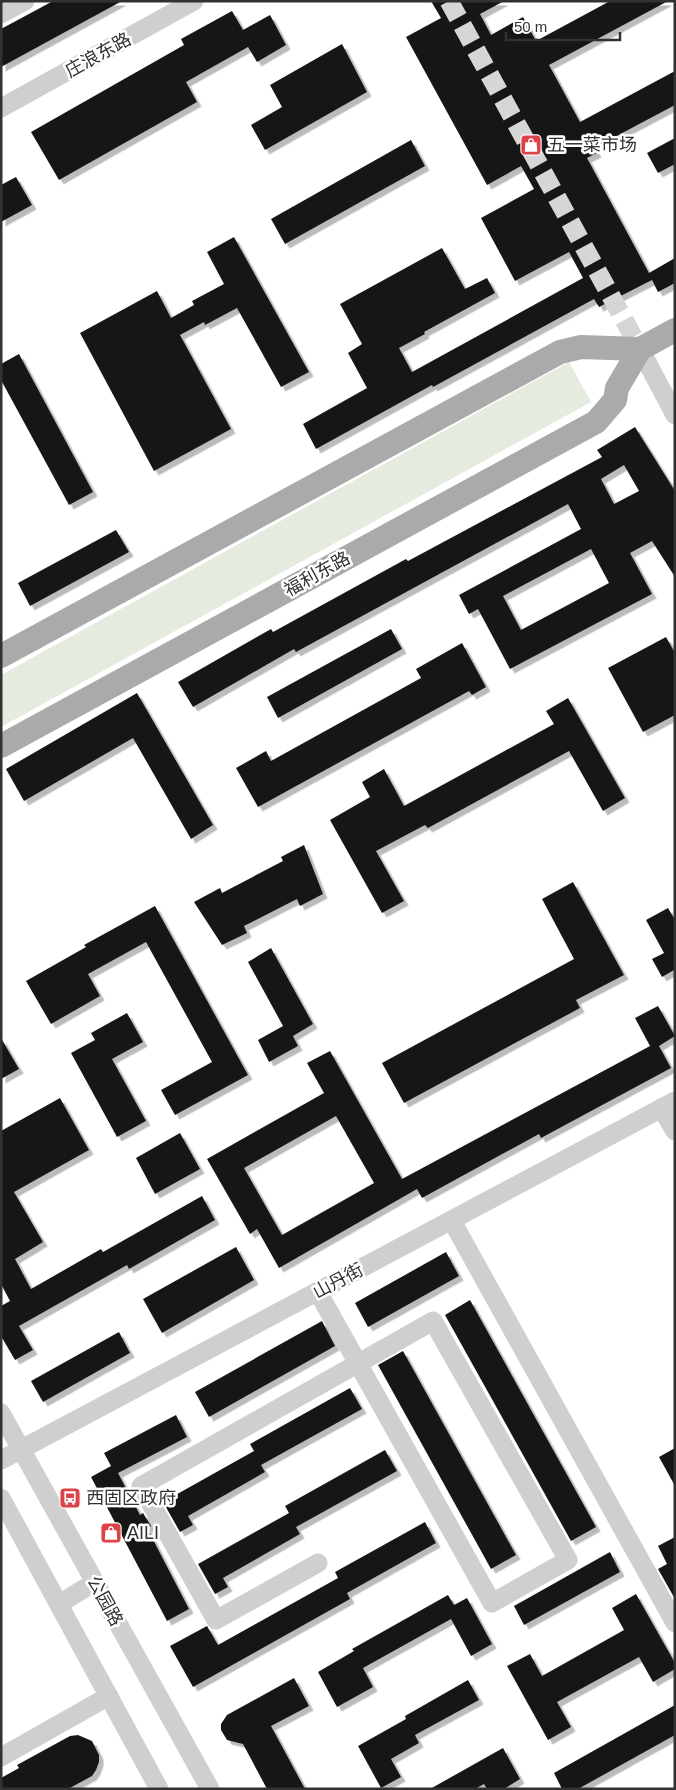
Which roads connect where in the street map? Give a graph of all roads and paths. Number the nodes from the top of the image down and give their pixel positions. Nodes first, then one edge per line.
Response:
1 (25, 1) edge
2 (194, 1) edge
3 (1, 14) edge
4 (1, 108) edge
5 (675, 330) edge
6 (581, 346) junction
7 (640, 349) junction
8 (617, 388) junction
9 (675, 415) edge
10 (1, 656) edge
11 (1, 746) edge
12 (668, 1105) edge
13 (675, 1131) edge
14 (452, 1221) junction
15 (318, 1292) junction
16 (358, 1363) junction
17 (1, 1413) edge
18 (21, 1450) junction
19 (1, 1460) edge
20 (1, 1498) edge
21 (318, 1563) dead end
22 (95, 1582) junction
23 (59, 1604) junction
24 (675, 1623) edge
25 (109, 1696) junction
26 (1, 1757) edge
27 (159, 1789) edge
28 (210, 1789) edge

1 - 3 street
2 - 4 street, 庄浪东路
5 - 7 main road
6 - 7 main road
6 - 8 main road
6 - 10 main road
7 - 8 main road, 福利东路
7 - 9 street
8 - 11 main road, 福利东路
12 - 13 street
12 - 14 street, 山丹街
14 - 15 street, 山丹街
14 - 24 street
15 - 16 street
15 - 18 street, 山丹街
16 - 16 street
16 - 21 street
17 - 18 street, 公园路
18 - 19 street, 山丹街
18 - 22 street, 公园路
20 - 23 street
22 - 23 street
22 - 28 street, 公园路
23 - 25 street
25 - 26 street
25 - 27 street

